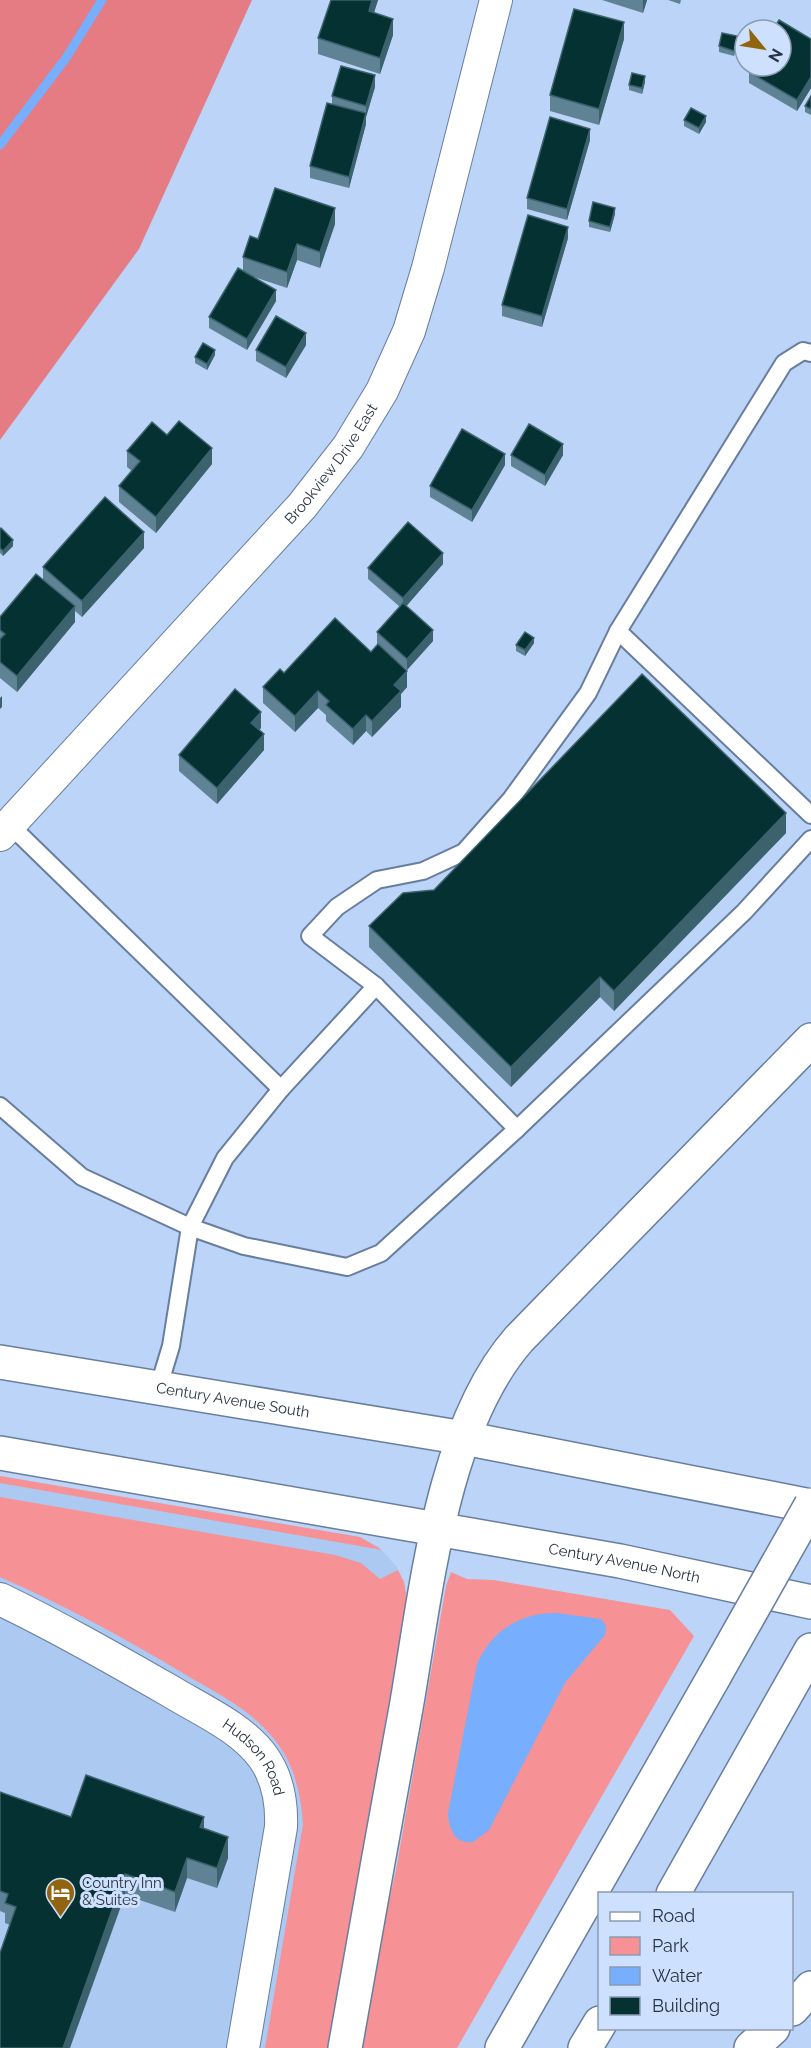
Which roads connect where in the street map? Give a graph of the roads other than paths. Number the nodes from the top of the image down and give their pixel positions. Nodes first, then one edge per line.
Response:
1 (496, 0) edge
2 (811, 353) edge
3 (618, 631) junction
4 (811, 815) edge
5 (5, 830) edge
6 (811, 838) edge
7 (376, 986) junction
8 (811, 1040) edge
9 (281, 1089) junction
10 (1, 1108) edge
11 (517, 1130) junction
12 (190, 1227) junction
13 (0, 1362) edge
14 (158, 1389) junction
15 (464, 1438) junction
16 (0, 1453) edge
17 (811, 1506) edge
18 (438, 1529) junction
19 (0, 1599) edge
20 (811, 1602) edge
21 (811, 1650) edge
22 (674, 1892) edge
23 (811, 1988) edge
24 (793, 2008) edge
25 (598, 2026) edge
26 (771, 2030) edge
27 (243, 2048) edge
28 (345, 2048) edge
29 (502, 2048) edge
30 (585, 2048) edge
31 (752, 2048) edge

1 - 5 street, Brookview Drive East
2 - 3 lane
3 - 4 lane
3 - 7 lane
5 - 9 lane
6 - 11 lane
7 - 9 lane
7 - 11 lane
8 - 15 main road
9 - 12 lane
10 - 12 lane
11 - 12 lane
12 - 14 lane
13 - 14 main road, Century Avenue South
14 - 15 main road, Century Avenue South
15 - 17 main road
15 - 18 main road
16 - 18 main road
17 - 29 main road, bridge
18 - 20 main road, Century Avenue North
18 - 28 main road
19 - 27 street, Hudson Road
21 - 22 main road
23 - 24 main road
25 - 30 main road
26 - 31 main road

